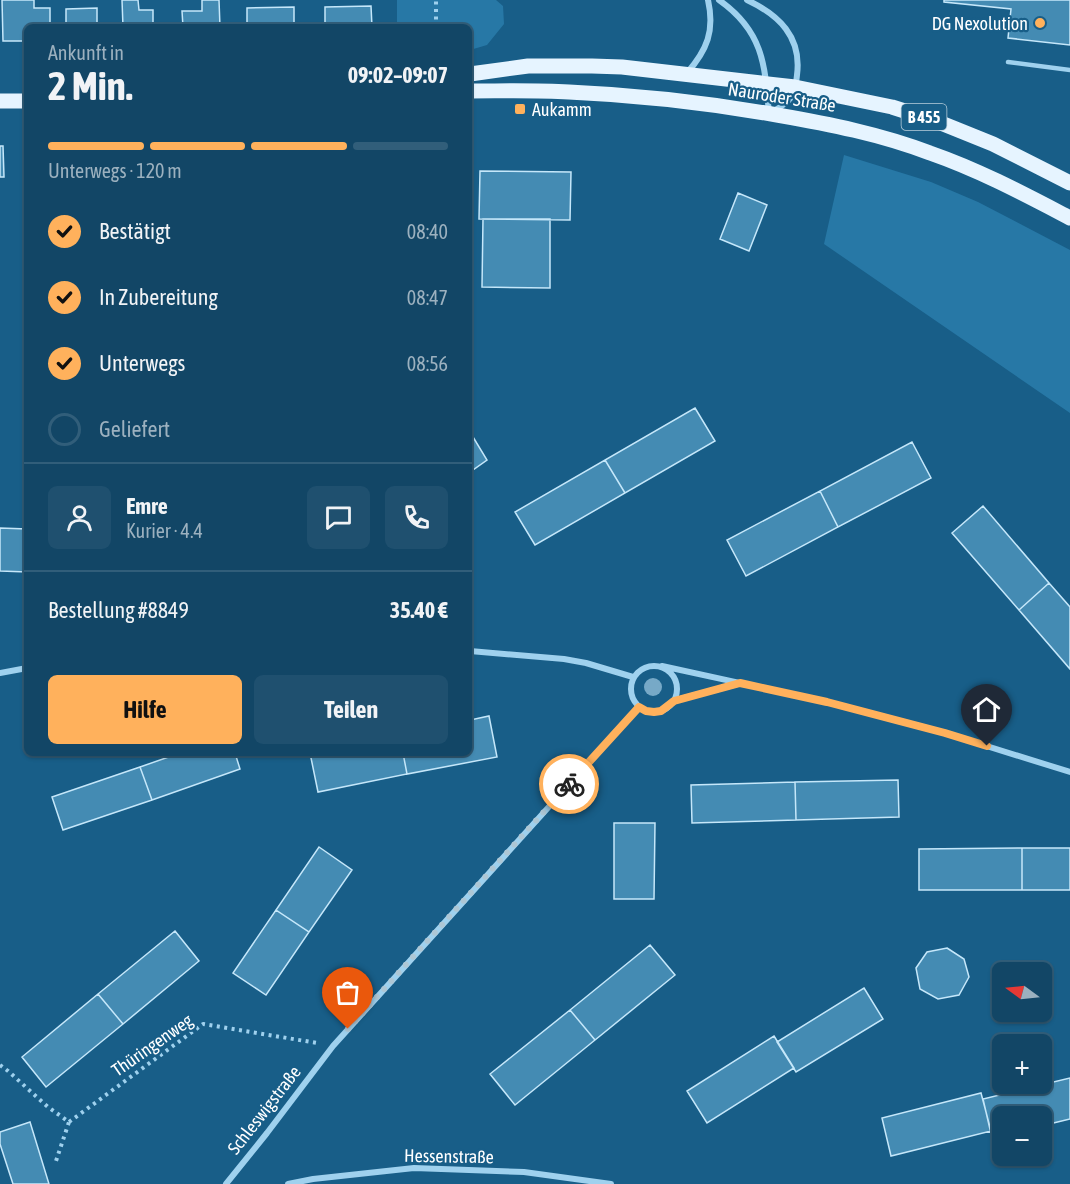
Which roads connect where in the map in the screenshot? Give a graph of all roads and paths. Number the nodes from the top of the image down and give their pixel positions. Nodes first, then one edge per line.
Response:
1 (436, 0) edge
2 (708, 0) edge
3 (719, 0) edge
4 (747, 0) edge
5 (436, 24) edge
6 (1008, 62) dead end
7 (1070, 70) edge
8 (472, 74) edge
9 (686, 74) junction
10 (767, 83) junction
11 (795, 87) junction
12 (472, 91) edge
13 (0, 101) edge
14 (24, 101) edge
15 (769, 114) junction
16 (1070, 183) edge
17 (1070, 218) edge
18 (472, 651) edge
19 (662, 666) junction
20 (24, 669) edge
21 (0, 673) edge
22 (633, 677) junction
23 (740, 683) junction
24 (674, 701) junction
25 (639, 707) junction
26 (1070, 772) edge
27 (333, 1046) junction
28 (0, 1065) edge
29 (69, 1122) junction
30 (55, 1164) dead end
31 (227, 1184) edge
32 (288, 1184) edge
33 (611, 1184) edge

1 - 5 path
2 - 9 street
3 - 10 street
4 - 11 street
6 - 7 lane
8 - 9 main road, Nauroder Straße / B 455
9 - 10 main road, Nauroder Straße / B 455
10 - 11 main road, Nauroder Straße / B 455
10 - 15 street
11 - 15 street
11 - 16 main road, Nauroder Straße / B 455
12 - 15 main road, Nauroder Straße / B 455
13 - 14 main road
15 - 17 main road, Nauroder Straße / B 455
18 - 22 street
19 - 22 street
19 - 23 street
19 - 24 street
20 - 21 street
22 - 25 street
23 - 24 street
23 - 26 street
24 - 25 street
25 - 27 street, Schleswigstraße
27 - 29 path, Thüringenweg
27 - 31 street, Schleswigstraße
28 - 29 path
29 - 30 path
32 - 33 street, Hessenstraße

